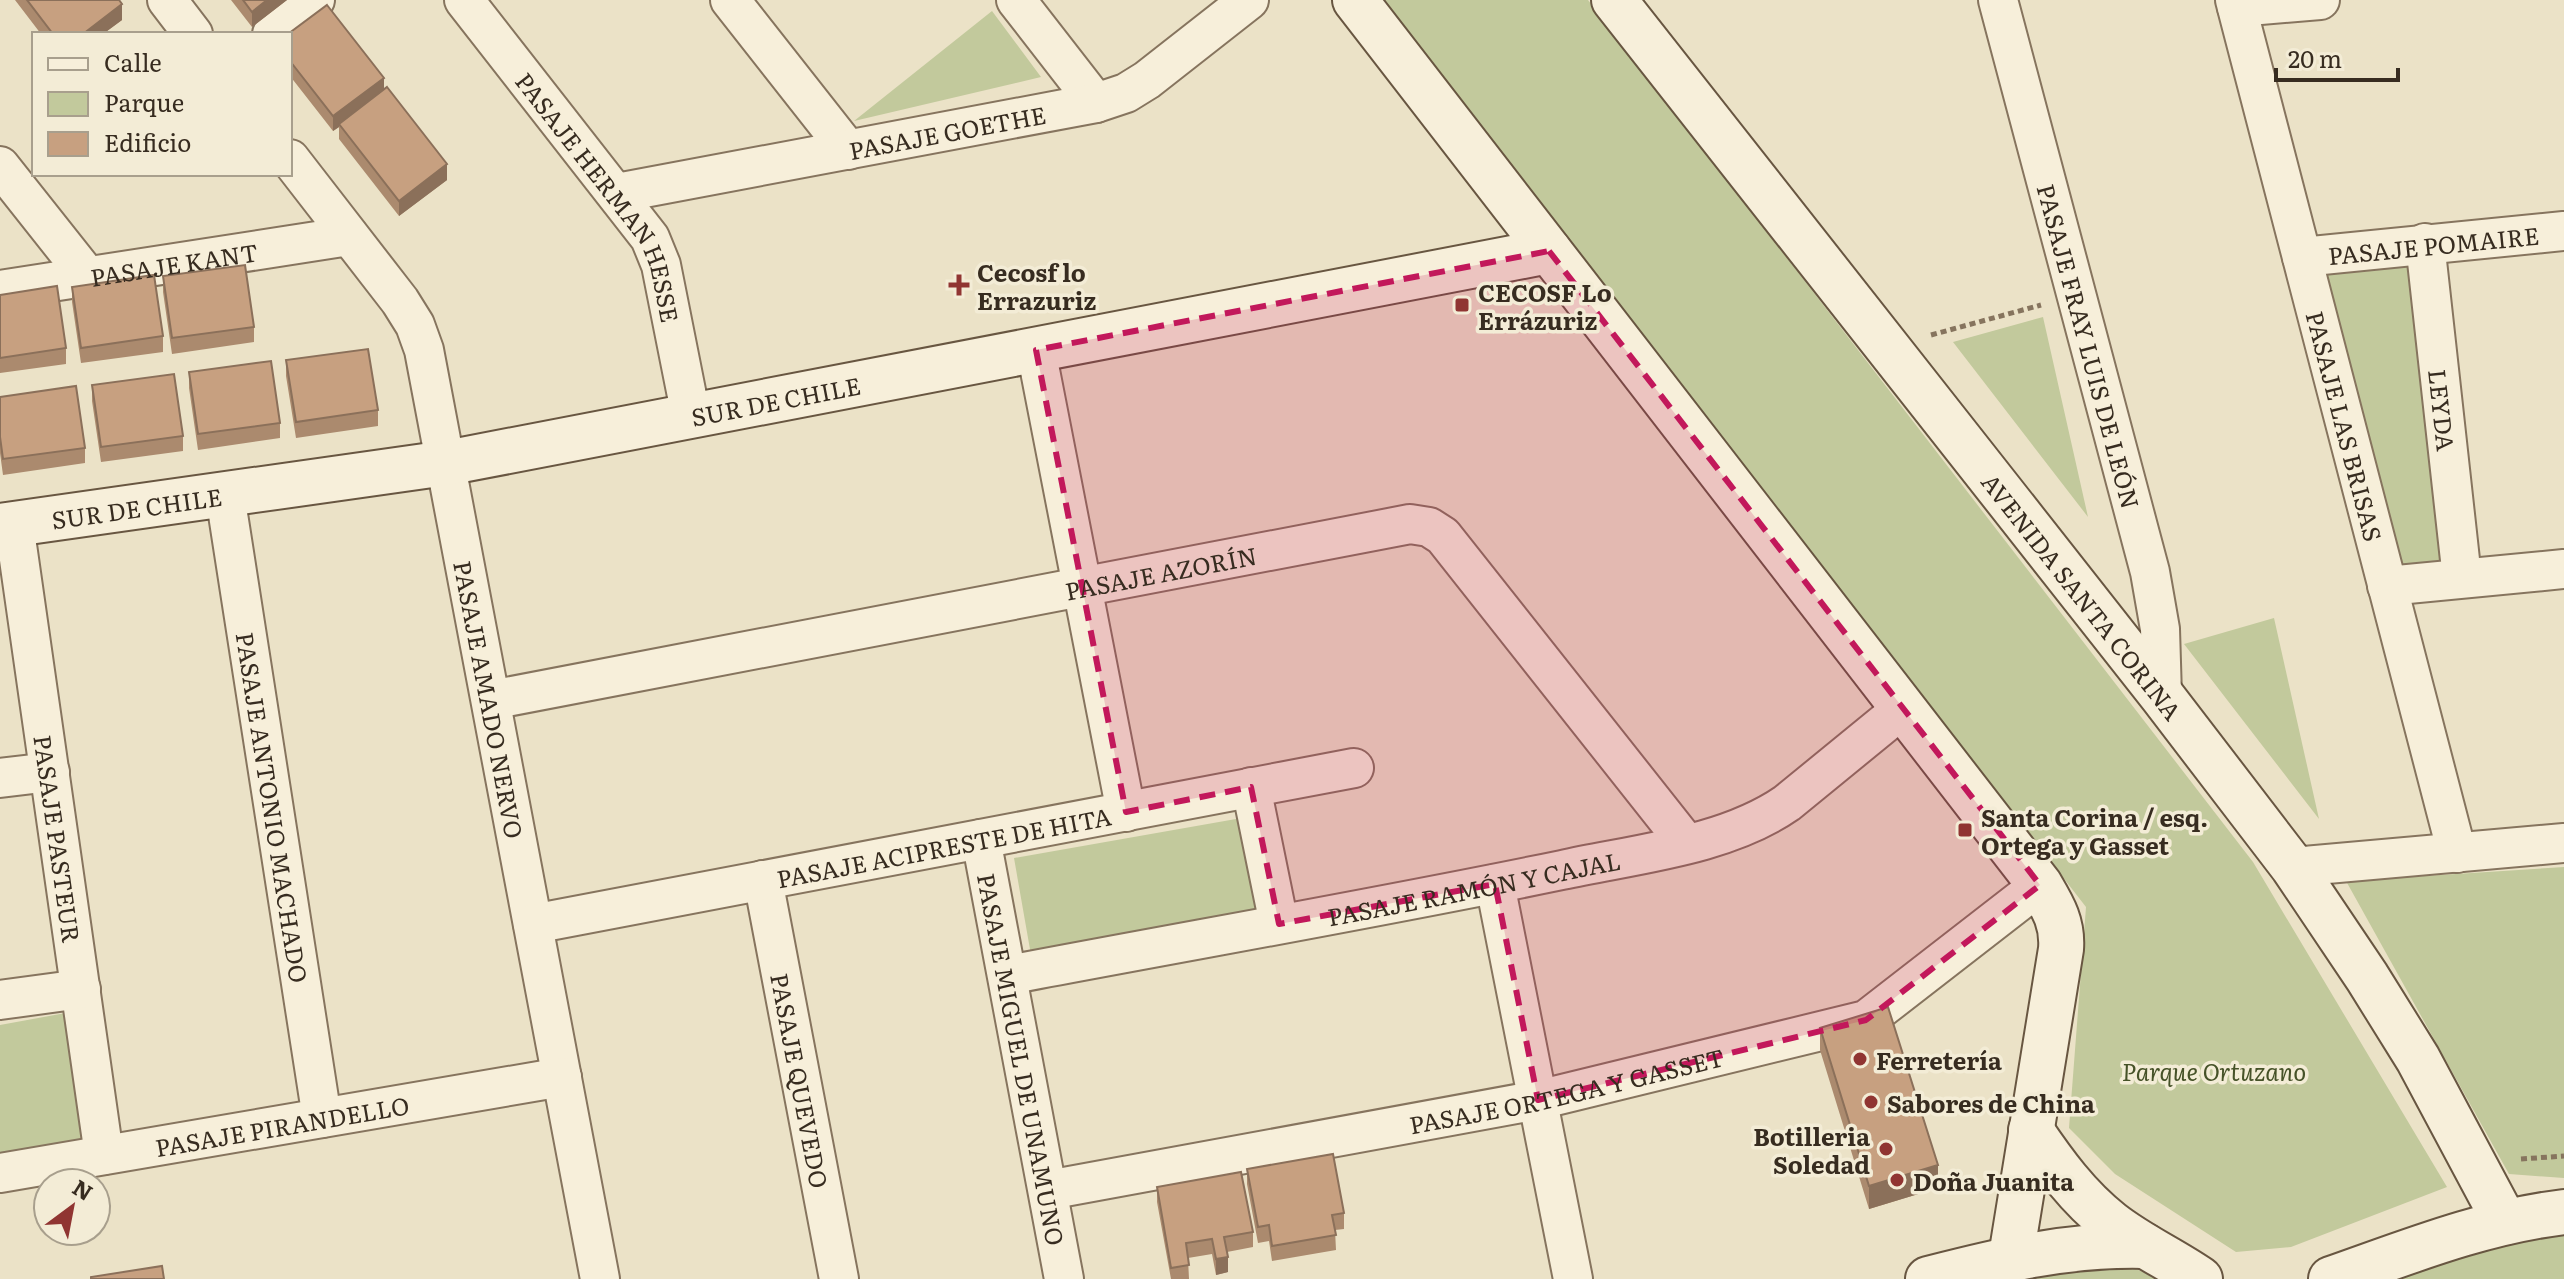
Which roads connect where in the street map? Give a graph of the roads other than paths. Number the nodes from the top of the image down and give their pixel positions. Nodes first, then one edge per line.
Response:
1 (167, 0) edge
2 (315, 0) edge
3 (464, 0) edge
4 (730, 0) edge
5 (1016, 0) edge
6 (1249, 0) edge
7 (1355, 0) edge
8 (1614, 0) edge
9 (1998, 0) edge
10 (2320, 0) edge
11 (2236, 3) edge
12 (191, 32) edge
13 (275, 32) edge
14 (1096, 103) junction
15 (848, 150) junction
16 (292, 162) edge
17 (0, 166) edge
18 (617, 193) junction
19 (2564, 231) edge
20 (349, 236) junction
21 (2425, 243) junction
22 (1549, 251) junction
23 (2302, 257) junction
24 (88, 277) junction
25 (0, 290) edge
26 (1036, 350) junction
27 (691, 416) junction
28 (446, 463) junction
29 (225, 495) junction
30 (7, 525) edge
31 (2564, 569) edge
32 (2462, 578) junction
33 (1083, 586) junction
34 (2387, 586) junction
35 (2162, 696) junction
36 (491, 700) junction
37 (1902, 709) junction
38 (1354, 768) dead end
39 (50, 772) junction
40 (0, 778) edge
41 (1251, 787) junction
42 (1126, 812) junction
43 (981, 839) junction
44 (1686, 843) junction
45 (2564, 843) edge
46 (2457, 853) junction
47 (2293, 867) junction
48 (763, 880) junction
49 (1495, 884) junction
50 (2040, 885) junction
51 (533, 924) junction
52 (1279, 924) junction
53 (1008, 975) junction
54 (81, 989) junction
55 (0, 1000) edge
56 (562, 1077) junction
57 (1538, 1100) junction
58 (322, 1118) junction
59 (2031, 1130) junction
60 (104, 1155) junction
61 (0, 1173) edge
62 (1048, 1190) junction
63 (2564, 1212) edge
64 (2505, 1222) junction
65 (2145, 1246) junction
66 (2011, 1257) junction
67 (2332, 1278) edge
68 (600, 1279) edge
69 (839, 1279) edge
70 (1064, 1279) edge
71 (1573, 1279) edge
72 (1928, 1279) edge
73 (2200, 1279) edge

1 - 12 street
2 - 13 street
3 - 18 street, PASAJE HERMAN HESSE
4 - 15 street
5 - 14 street
6 - 14 street, PASAJE GOETHE
7 - 22 main road
8 - 35 main road, AVENIDA SANTA CORINA
9 - 35 street, PASAJE FRAY LUIS DE LEÓN
10 - 11 street
11 - 23 street, PASAJE LAS BRISAS
14 - 15 street, PASAJE GOETHE
15 - 18 street, PASAJE GOETHE
16 - 20 street, PASAJE AMADO NERVO
17 - 24 street
18 - 27 street, PASAJE HERMAN HESSE
19 - 21 street, PASAJE POMAIRE
20 - 24 street, PASAJE KANT
20 - 28 street, PASAJE AMADO NERVO
21 - 23 street, PASAJE POMAIRE
21 - 32 street, LEYDA
22 - 26 main road, SUR DE CHILE
22 - 37 main road
23 - 34 street, PASAJE LAS BRISAS
24 - 25 street, PASAJE KANT
26 - 27 main road, SUR DE CHILE
26 - 33 street
27 - 28 main road, SUR DE CHILE
28 - 29 main road, SUR DE CHILE
28 - 36 street, PASAJE AMADO NERVO
29 - 30 main road, SUR DE CHILE
29 - 58 street, PASAJE ANTONIO MACHADO
30 - 39 street, PASAJE PASTEUR
31 - 32 street
32 - 34 street
33 - 36 street, PASAJE AZORÍN
33 - 42 street
33 - 44 street, PASAJE AZORÍN
34 - 46 street, PASAJE LAS BRISAS
35 - 47 main road, AVENIDA SANTA CORINA
36 - 51 street, PASAJE AMADO NERVO
37 - 44 street, PASAJE RAMÓN Y CAJAL
37 - 50 main road
38 - 41 street, PASAJE ACIPRESTE DE HITA
39 - 40 street
39 - 54 street, PASAJE PASTEUR
41 - 42 street, PASAJE ACIPRESTE DE HITA
41 - 52 street
42 - 43 street, PASAJE ACIPRESTE DE HITA
43 - 48 street, PASAJE ACIPRESTE DE HITA
43 - 53 street, PASAJE MIGUEL DE UNAMUNO
44 - 49 street, PASAJE RAMÓN Y CAJAL
45 - 46 street
46 - 47 street
47 - 64 main road, AVENIDA SANTA CORINA
48 - 51 street, PASAJE ACIPRESTE DE HITA
48 - 69 street, PASAJE QUEVEDO
49 - 52 street, PASAJE RAMÓN Y CAJAL
49 - 57 street
50 - 57 street, PASAJE ORTEGA Y GASSET
50 - 59 main road
51 - 56 street, PASAJE AMADO NERVO
52 - 53 street, PASAJE RAMÓN Y CAJAL
53 - 62 street, PASAJE MIGUEL DE UNAMUNO
54 - 55 street
54 - 60 street, PASAJE PASTEUR
56 - 58 street, PASAJE PIRANDELLO
56 - 68 street, PASAJE AMADO NERVO
57 - 62 street, PASAJE ORTEGA Y GASSET
57 - 71 street
58 - 60 street, PASAJE PIRANDELLO
59 - 65 main road
59 - 66 main road
60 - 61 street, PASAJE PIRANDELLO
62 - 70 street, PASAJE MIGUEL DE UNAMUNO
63 - 64 main road
64 - 67 main road
65 - 66 main road
65 - 73 main road
66 - 72 main road

